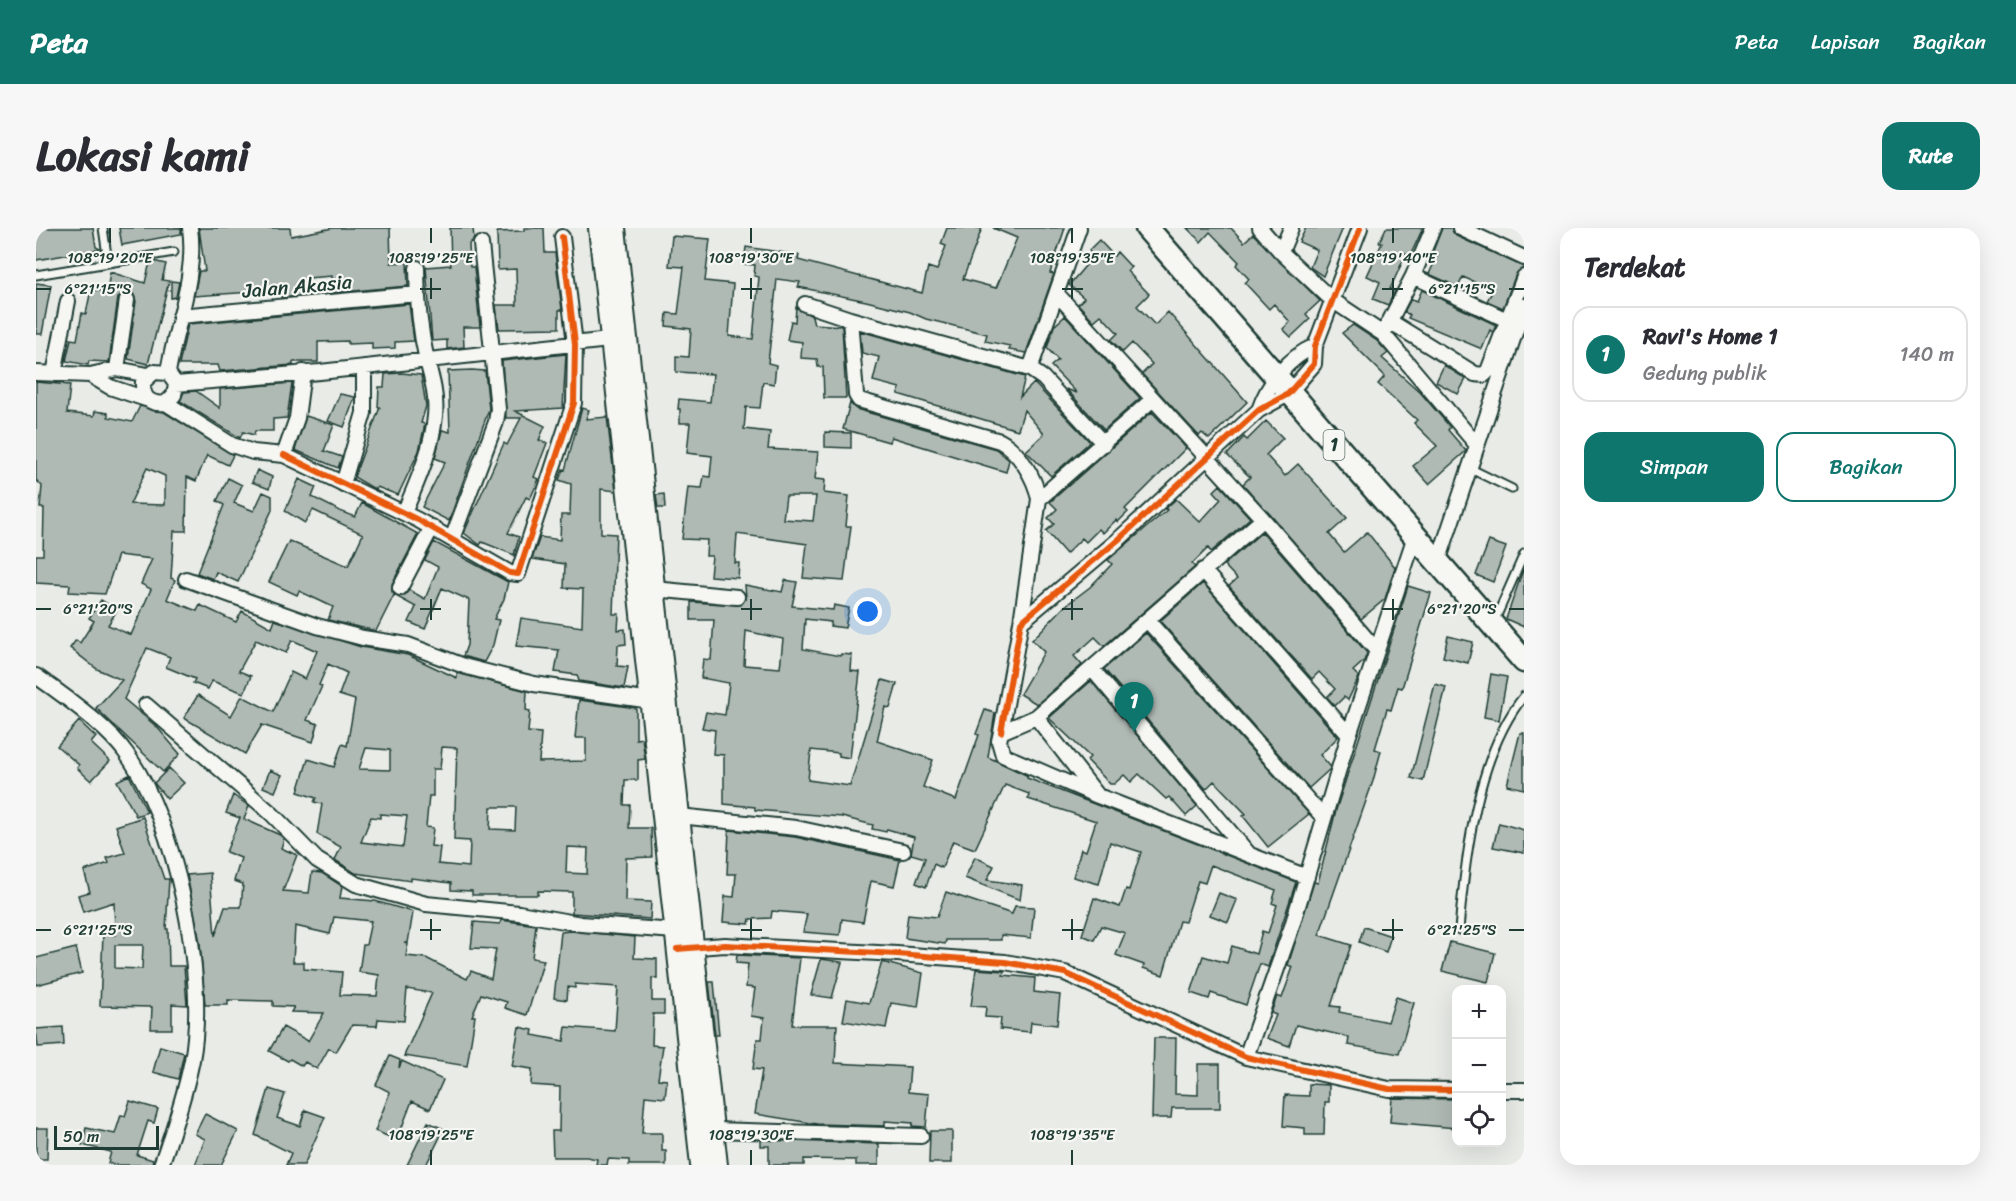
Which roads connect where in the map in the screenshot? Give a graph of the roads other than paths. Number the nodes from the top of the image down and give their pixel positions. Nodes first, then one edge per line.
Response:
1 (103, 228) edge
2 (190, 228) edge
3 (598, 228) edge
4 (615, 228) edge
5 (1079, 228) edge
6 (1146, 228) edge
7 (1260, 228) edge
8 (1291, 228) edge
9 (1360, 228) edge
10 (1433, 228) edge
11 (1460, 228) edge
12 (562, 237) dead end
13 (481, 244) dead end
14 (174, 252) dead end
15 (1281, 252) junction
16 (1524, 258) edge
17 (108, 262) junction
18 (417, 268) dead end
19 (36, 275) edge
20 (1413, 276) junction
21 (1524, 277) edge
22 (417, 294) junction
23 (1058, 294) junction
24 (127, 300) dead end
25 (1332, 300) junction
26 (68, 301) dead end
27 (805, 304) dead end
28 (1524, 306) edge
29 (180, 316) junction
30 (850, 319) junction
31 (1507, 320) junction
32 (1391, 322) junction
33 (1383, 334) junction
34 (611, 340) junction
35 (580, 344) junction
36 (1315, 346) junction
37 (493, 352) junction
38 (427, 360) junction
39 (364, 367) junction
40 (117, 369) junction
41 (1030, 369) junction
42 (303, 372) junction
43 (36, 373) edge
44 (54, 374) junction
45 (90, 375) junction
46 (148, 375) junction
47 (172, 379) junction
48 (1282, 386) junction
49 (146, 399) junction
50 (1153, 399) junction
51 (166, 403) junction
52 (1259, 410) junction
53 (1104, 444) junction
54 (1476, 444) junction
55 (284, 455) junction
56 (1206, 459) junction
57 (1469, 468) junction
58 (343, 483) junction
59 (1512, 489) dead end
60 (1040, 499) junction
61 (404, 513) junction
62 (1263, 519) junction
63 (432, 527) junction
64 (1415, 536) junction
65 (452, 539) junction
66 (1524, 554) edge
67 (1438, 562) junction
68 (1203, 570) junction
69 (186, 579) dead end
70 (400, 588) dead end
71 (654, 589) junction
72 (736, 597) dead end
73 (1147, 620) junction
74 (1022, 622) junction
75 (1493, 626) junction
76 (1377, 651) junction
77 (1524, 661) edge
78 (1092, 669) junction
79 (36, 676) edge
80 (1524, 696) edge
81 (658, 702) junction
82 (146, 705) dead end
83 (1036, 717) junction
84 (1001, 732) junction
85 (1349, 735) junction
86 (1098, 796) junction
87 (679, 816) junction
88 (1323, 817) junction
89 (903, 851) dead end
90 (1249, 855) junction
91 (1307, 877) junction
92 (1459, 930) dead end
93 (688, 944) junction
94 (1246, 1057) junction
95 (1452, 1090) edge
96 (1506, 1090) edge
97 (1524, 1090) edge
98 (713, 1130) junction
99 (921, 1136) dead end
100 (161, 1165) edge
101 (700, 1165) edge
102 (717, 1165) edge

1 - 17 lane
2 - 29 street
3 - 34 main road
4 - 34 main road
5 - 23 street
6 - 48 highway, 1
7 - 15 street
8 - 15 street
9 - 25 street
10 - 20 street
11 - 16 street
12 - 35 street
13 - 37 street
14 - 17 lane
15 - 25 street
17 - 19 lane
18 - 22 street
20 - 31 street
20 - 32 street
21 - 31 street
22 - 29 street, Jalan Akasia
22 - 38 street
23 - 41 street
23 - 50 street
24 - 40 street
25 - 33 street
25 - 36 street
26 - 44 street
27 - 30 street
28 - 54 street
29 - 47 street
30 - 41 street
30 - 60 street
31 - 32 street
32 - 33 street
33 - 54 street
34 - 35 street
34 - 71 main road
34 - 81 main road
35 - 37 street
35 - 65 street
36 - 48 street
36 - 48 street
37 - 38 street
37 - 65 street
38 - 39 street
38 - 61 street
39 - 42 street
39 - 58 street
40 - 45 street
40 - 46 street
41 - 53 street
42 - 47 street
42 - 55 street
43 - 44 street
44 - 45 street
45 - 49 street
46 - 47 street
46 - 49 street
47 - 51 street
48 - 52 street
48 - 52 street
48 - 64 highway, 1
49 - 51 street
50 - 53 street
50 - 56 street
51 - 55 street
52 - 56 street
53 - 60 street
54 - 57 street
55 - 58 street
56 - 62 street
56 - 74 street
57 - 59 lane
57 - 67 street
58 - 61 street
60 - 74 street
61 - 63 street
62 - 68 street
62 - 76 street
63 - 65 street
63 - 70 street
64 - 67 highway, 1
64 - 76 street
66 - 75 lane
67 - 75 highway, 1
68 - 73 street
68 - 85 street
69 - 81 street
71 - 72 street
71 - 81 main road
73 - 78 street
73 - 88 street
74 - 84 street
75 - 77 highway, 1
76 - 85 street
78 - 83 street
78 - 90 street
79 - 100 street
80 - 92 lane
81 - 87 main road
81 - 93 main road
82 - 93 street
83 - 84 street
83 - 86 street
84 - 86 street
85 - 88 street
86 - 90 street
87 - 89 street
87 - 93 main road
88 - 91 street
90 - 91 street
91 - 94 street
93 - 94 street
93 - 98 main road
93 - 101 main road
94 - 95 street
96 - 97 street
98 - 99 street
98 - 102 main road

